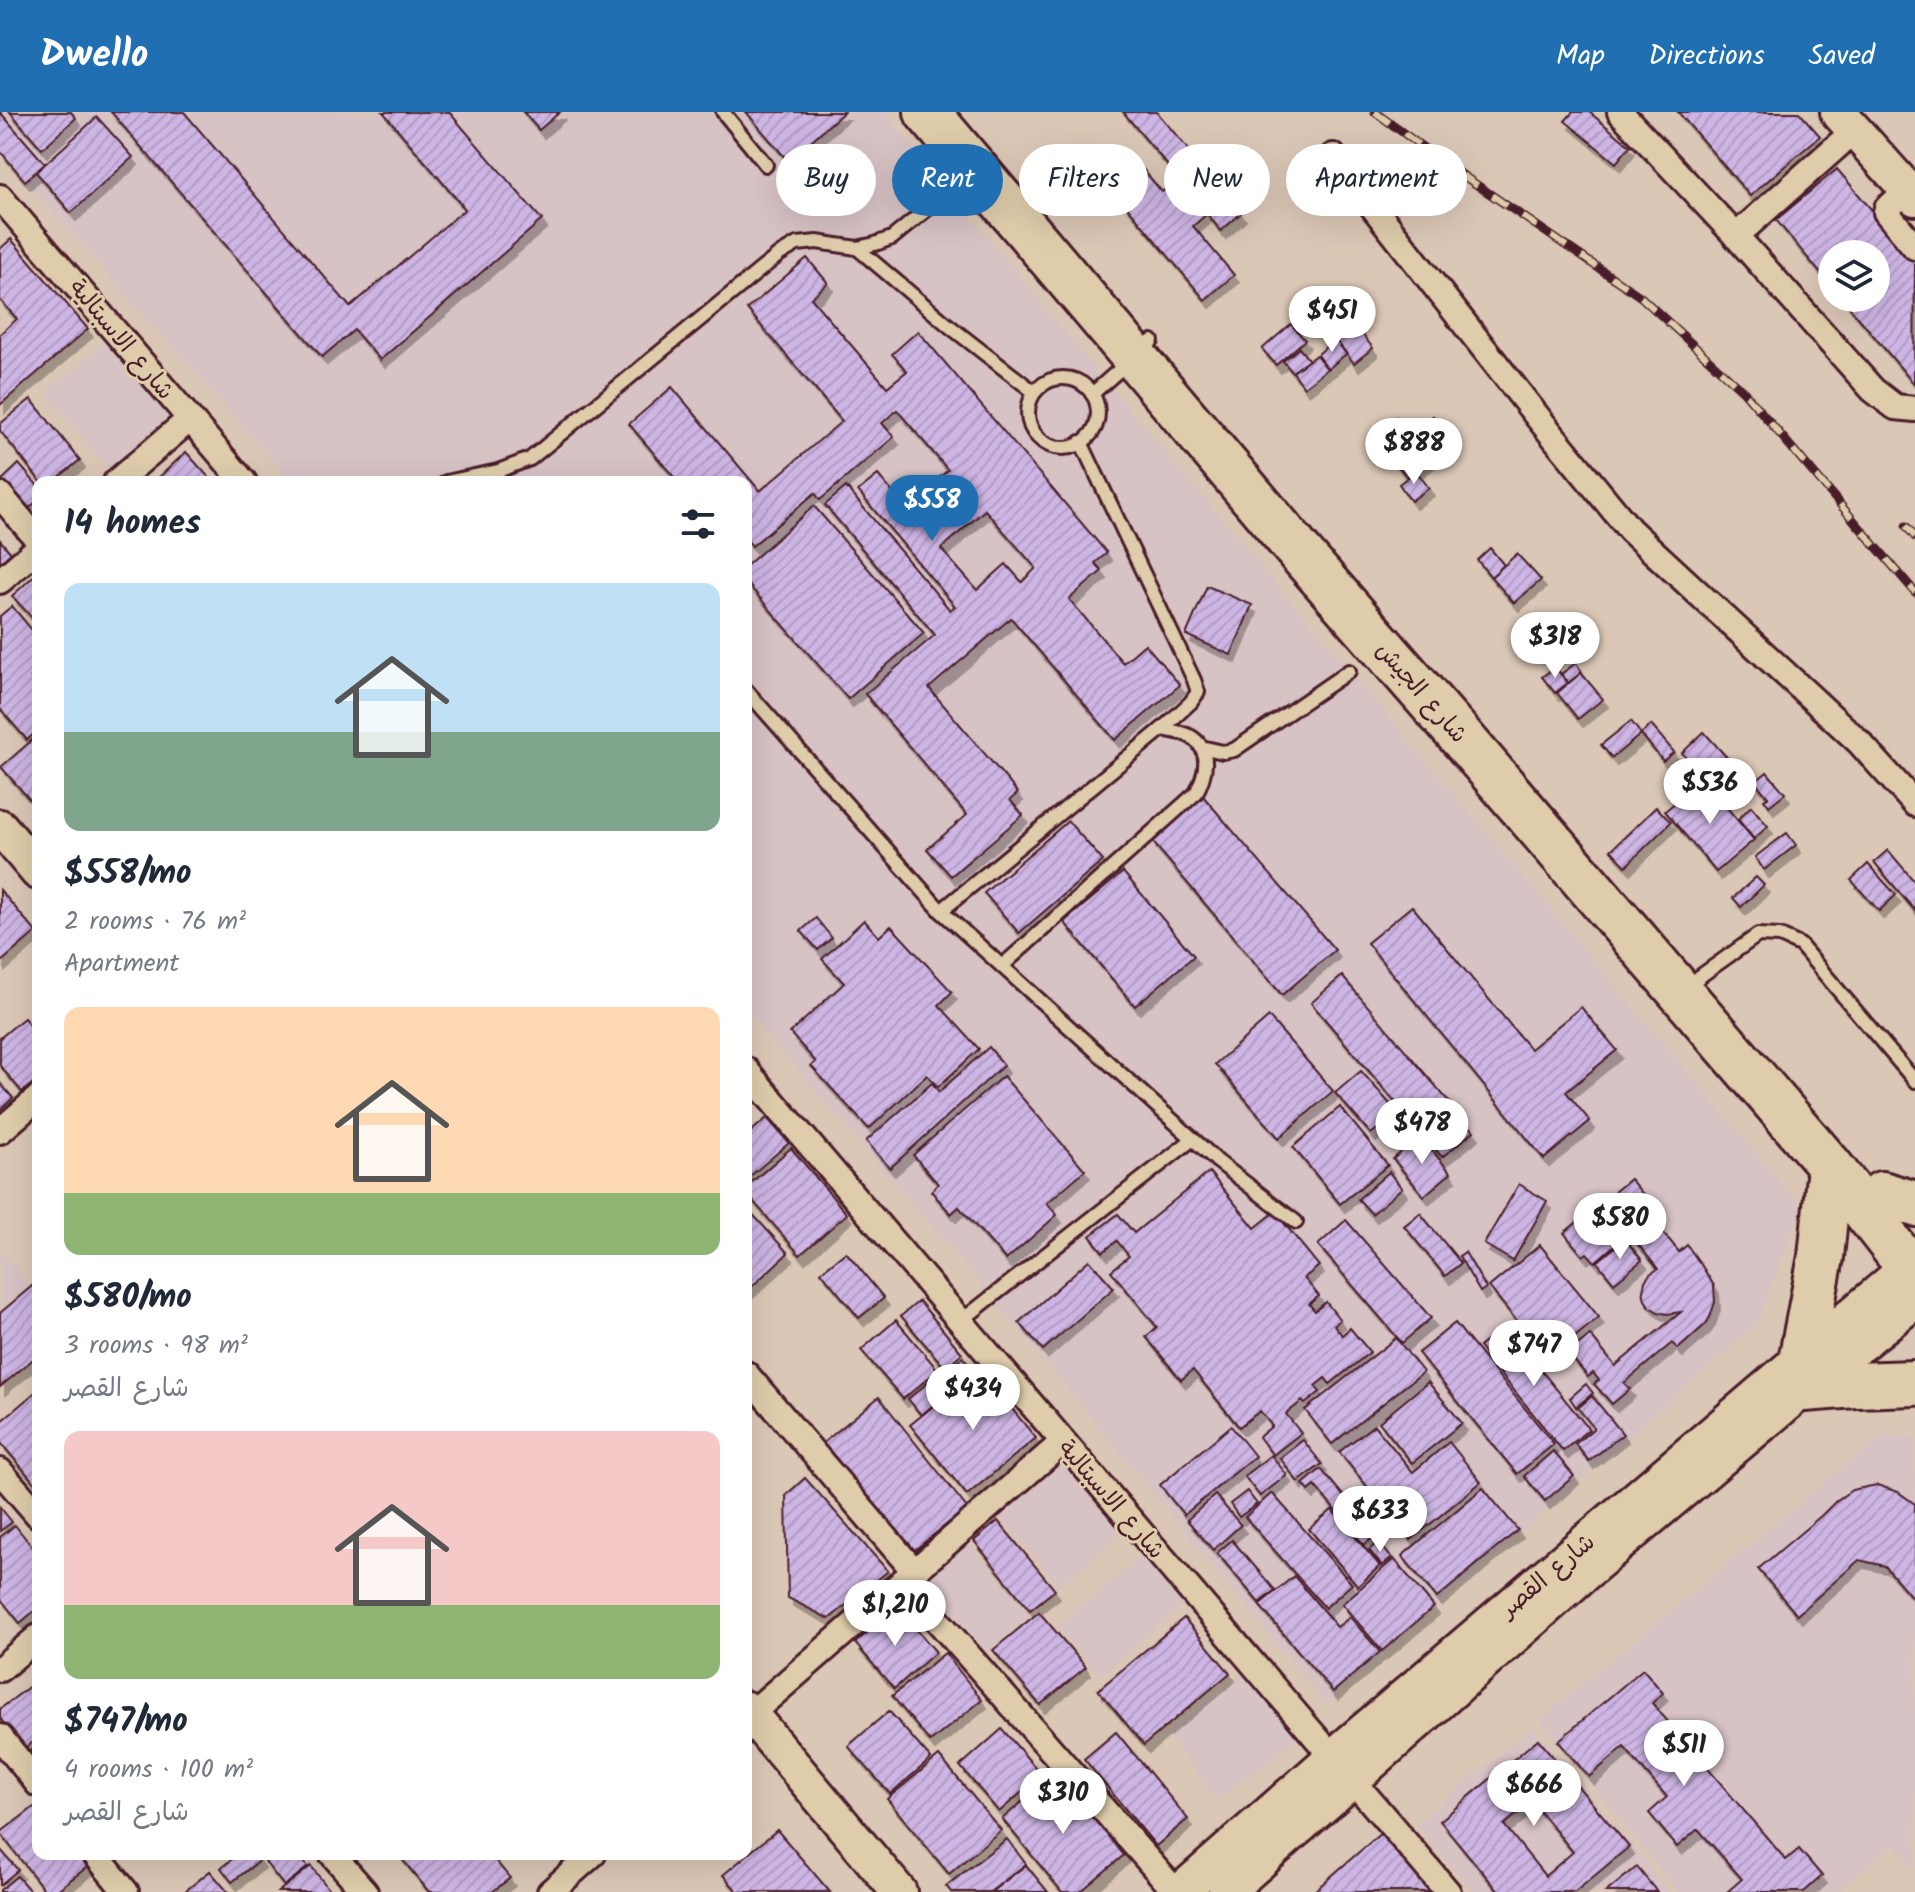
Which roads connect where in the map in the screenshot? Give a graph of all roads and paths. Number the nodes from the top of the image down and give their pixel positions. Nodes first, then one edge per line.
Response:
1 (723, 112) edge
2 (927, 112) edge
3 (957, 112) edge
4 (1620, 112) edge
5 (1846, 122) edge
6 (955, 144) edge
7 (766, 165) dead end
8 (1912, 194) edge
9 (0, 197) edge
10 (1003, 198) edge
11 (919, 216) edge
12 (1380, 216) edge
13 (1736, 236) junction
14 (1915, 247) edge
15 (857, 248) junction
16 (1144, 349) junction
17 (1034, 392) junction
18 (1092, 394) junction
19 (1915, 409) edge
20 (190, 419) junction
21 (1081, 442) junction
22 (123, 476) edge
23 (239, 476) edge
24 (479, 476) edge
25 (0, 495) edge
26 (32, 533) edge
27 (32, 553) edge
28 (0, 581) edge
29 (1373, 646) junction
30 (752, 697) edge
31 (1162, 729) junction
32 (1201, 747) junction
33 (1915, 804) edge
34 (1540, 813) junction
35 (2, 832) edge
36 (32, 865) edge
37 (941, 911) junction
38 (1002, 966) junction
39 (1699, 977) junction
40 (752, 1077) edge
41 (1915, 1081) edge
42 (32, 1103) edge
43 (0, 1131) edge
44 (1193, 1139) junction
45 (1830, 1166) junction
46 (1899, 1199) edge
47 (1296, 1222) dead end
48 (1914, 1267) edge
49 (961, 1321) junction
50 (1803, 1372) junction
51 (752, 1381) edge
52 (1915, 1383) edge
53 (1063, 1442) junction
54 (0, 1471) edge
55 (32, 1508) edge
56 (909, 1576) junction
57 (32, 1642) edge
58 (0, 1669) edge
59 (752, 1710) edge
60 (752, 1720) edge
61 (0, 1737) edge
62 (1343, 1769) junction
63 (32, 1777) edge
64 (100, 1860) edge
65 (337, 1860) edge
66 (586, 1860) edge
67 (126, 1892) edge
68 (365, 1892) edge
69 (550, 1892) edge
70 (899, 1892) edge
71 (1178, 1892) edge
72 (1226, 1892) edge
73 (1448, 1892) edge

1 - 7 lane
2 - 6 highway, شارع الجيش
3 - 16 highway, شارع الجيش
4 - 13 street
5 - 8 main road
5 - 13 street
8 - 14 street
9 - 20 street, شارع الاسبتالية
10 - 16 highway, شارع الجيش
11 - 15 lane
12 - 33 street
13 - 19 street
15 - 17 lane
15 - 24 lane
16 - 18 lane
16 - 29 highway, شارع الجيش
17 - 18 lane
17 - 21 lane
18 - 21 lane
20 - 22 street
20 - 23 street, شارع الاسبتالية
21 - 31 lane
25 - 26 street
27 - 28 street
29 - 32 lane
29 - 34 highway, شارع الجيش
30 - 37 lane
31 - 32 lane
31 - 37 lane
32 - 38 lane
34 - 39 highway, شارع الجيش
34 - 45 highway, شارع الجيش
35 - 36 main road
37 - 38 lane
38 - 44 lane
39 - 41 lane
39 - 46 highway, شارع الجيش
40 - 49 street, شارع الاسبتالية
42 - 43 street
44 - 47 lane
44 - 49 lane
45 - 48 highway, شارع الجيش
45 - 50 highway
46 - 48 highway, شارع الجيش
48 - 50 main road, شارع القصر
49 - 53 street, شارع الاسبتالية
50 - 52 highway
50 - 62 main road, شارع القصر
51 - 56 street
53 - 56 street
53 - 62 street, شارع الاسبتالية
54 - 55 street
56 - 59 street
56 - 71 street
57 - 58 street
60 - 70 main road
61 - 63 street
62 - 71 main road, شارع القصر
62 - 72 main road, شارع القصر
62 - 73 street, شارع الاسبتالية
64 - 67 street
65 - 68 street
66 - 69 street

